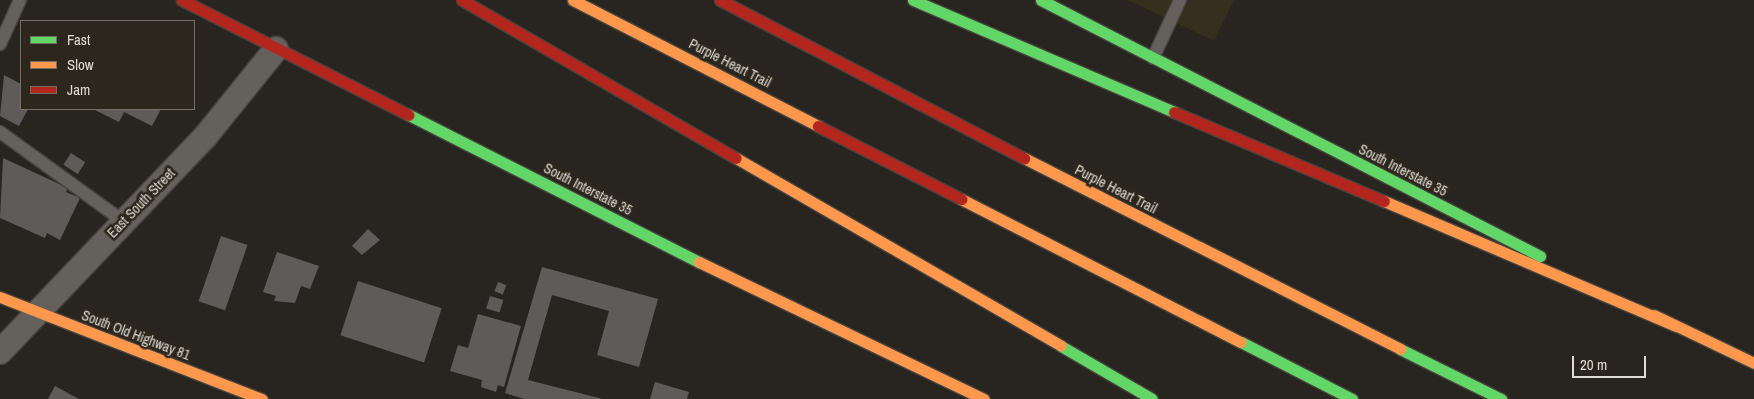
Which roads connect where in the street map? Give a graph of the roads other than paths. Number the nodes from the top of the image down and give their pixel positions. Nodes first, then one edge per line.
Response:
1 (20, 0) edge
2 (182, 0) edge
3 (462, 0) edge
4 (573, 0) edge
5 (720, 0) edge
6 (914, 0) edge
7 (1041, 0) edge
8 (1180, 0) edge
9 (0, 44) edge
10 (276, 49) junction
11 (1153, 58) junction
12 (0, 132) edge
13 (123, 221) junction
14 (0, 298) edge
15 (35, 312) junction
16 (1675, 326) junction
17 (0, 352) edge
18 (1754, 363) edge
19 (262, 399) edge
20 (984, 399) edge
21 (1152, 399) edge
22 (1352, 399) edge
23 (1501, 399) edge

1 - 9 lane
2 - 10 main road, South Interstate 35
3 - 21 main road
4 - 22 main road, Purple Heart Trail
5 - 23 main road, Purple Heart Trail
6 - 16 main road
7 - 11 main road, South Interstate 35
8 - 11 lane
10 - 13 street, East South Street
10 - 20 main road, South Interstate 35
11 - 16 main road, South Interstate 35
12 - 13 lane
13 - 15 street, East South Street
14 - 15 main road, South Old Highway 81
15 - 17 street, East South Street
15 - 19 main road, South Old Highway 81
16 - 18 main road, South Interstate 35

